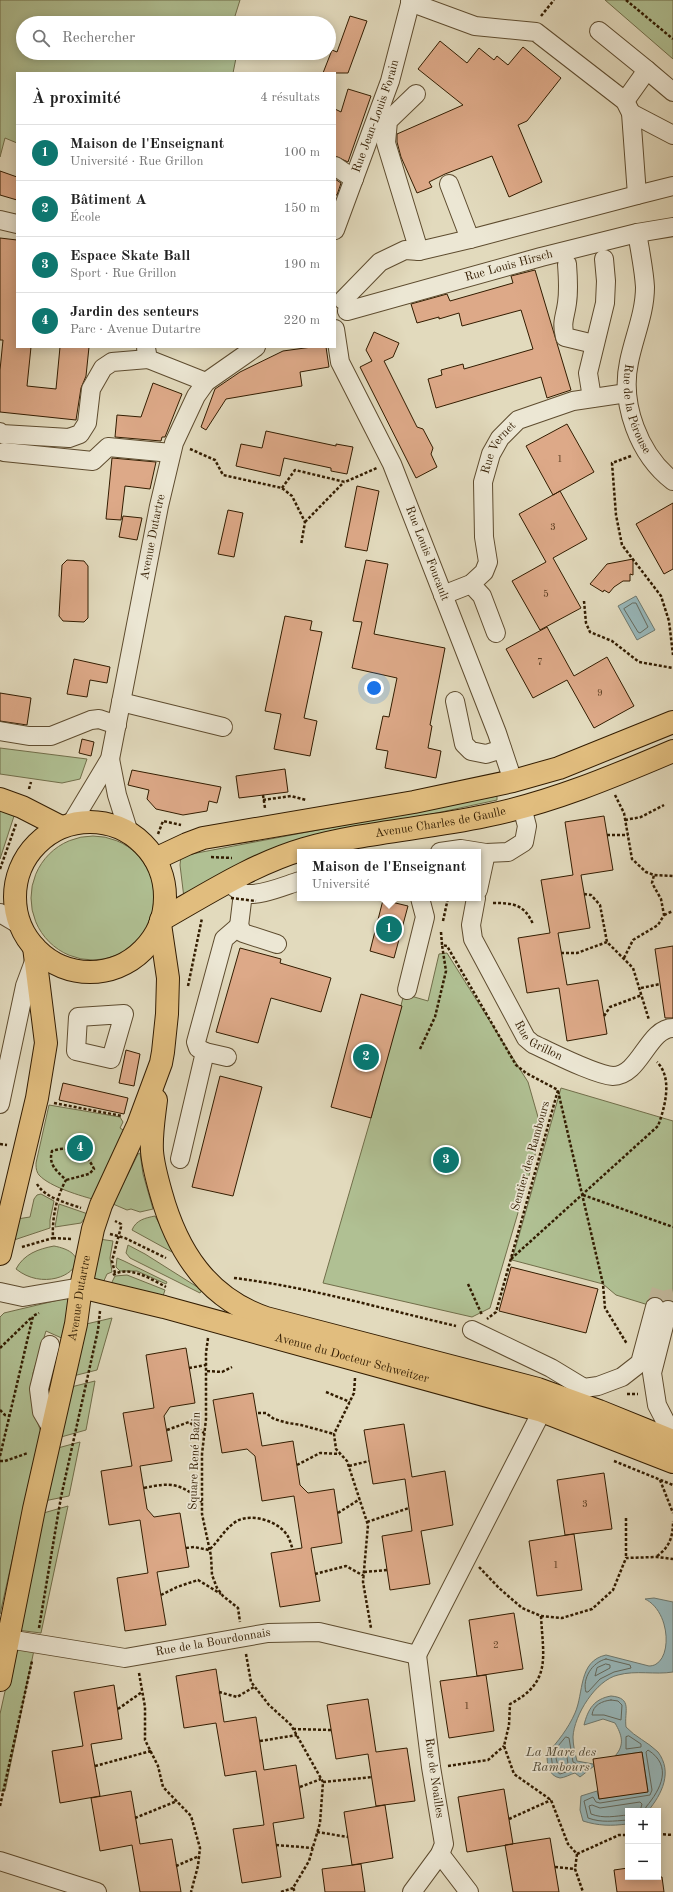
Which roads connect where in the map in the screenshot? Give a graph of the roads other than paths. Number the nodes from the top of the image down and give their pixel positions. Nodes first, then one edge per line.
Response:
1 (411, 1) edge
2 (599, 31) dead end
3 (647, 70) junction
4 (673, 92) edge
5 (416, 94) dead end
6 (628, 107) junction
7 (673, 136) edge
8 (336, 167) edge
9 (354, 179) junction
10 (449, 184) dead end
11 (673, 186) edge
12 (637, 195) junction
13 (0, 220) edge
14 (16, 224) edge
15 (336, 227) edge
16 (673, 227) edge
17 (637, 233) junction
18 (470, 239) junction
19 (419, 251) junction
20 (604, 259) dead end
21 (567, 264) dead end
22 (342, 302) edge
23 (336, 325) edge
24 (336, 336) edge
25 (594, 344) junction
26 (255, 348) edge
27 (147, 353) edge
28 (206, 382) junction
29 (627, 393) junction
30 (592, 398) junction
31 (0, 432) edge
32 (173, 448) junction
33 (4, 452) dead end
34 (673, 481) edge
35 (471, 584) junction
36 (443, 595) junction
37 (496, 633) dead end
38 (455, 701) dead end
39 (121, 702) junction
40 (673, 722) edge
41 (117, 725) junction
42 (223, 727) dead end
43 (0, 731) edge
44 (502, 749) junction
45 (673, 751) edge
46 (110, 759) junction
47 (513, 781) junction
48 (0, 799) edge
49 (522, 807) junction
50 (66, 826) junction
51 (129, 833) junction
52 (308, 849) edge
53 (481, 852) edge
54 (486, 853) junction
55 (297, 855) edge
56 (155, 859) junction
57 (481, 876) edge
58 (297, 882) edge
59 (7, 886) edge
60 (239, 894) junction
61 (484, 900) edge
62 (421, 901) edge
63 (0, 913) edge
64 (161, 922) junction
65 (20, 926) junction
66 (239, 926) junction
67 (277, 944) dead end
68 (35, 953) junction
69 (407, 990) dead end
70 (666, 1031) edge
71 (205, 1052) junction
72 (227, 1057) dead end
73 (161, 1063) junction
74 (0, 1104) edge
75 (180, 1159) dead end
76 (9, 1251) edge
77 (81, 1287) junction
78 (0, 1292) edge
79 (23, 1297) junction
80 (0, 1301) edge
81 (479, 1325) road end
82 (50, 1345) dead end
83 (551, 1368) junction
84 (538, 1389) junction
85 (585, 1397) junction
86 (542, 1411) junction
87 (668, 1416) edge
88 (642, 1428) junction
89 (673, 1436) edge
90 (50, 1438) junction
91 (673, 1441) edge
92 (670, 1470) edge
93 (8, 1639) junction
94 (417, 1655) junction
95 (0, 1680) edge
96 (440, 1854) junction
97 (0, 1861) edge
98 (96, 1892) edge
99 (412, 1892) edge
100 (469, 1892) edge

1 - 6 street
1 - 9 street, Rue Jean-Louis Forain
2 - 3 street
3 - 4 street
3 - 6 street
5 - 19 street
6 - 7 street
6 - 12 street
8 - 9 street
9 - 15 street, Rue Jean-Louis Forain
10 - 18 street
11 - 12 street
12 - 18 street
13 - 14 street
16 - 17 street, Rue Louis Hirsch
17 - 22 street, Rue Louis Hirsch
17 - 29 street, Rue de la Pérouse
18 - 19 street
19 - 22 street
20 - 25 street
21 - 25 street
22 - 23 street
24 - 36 street, Rue Louis Foucault
25 - 30 street
26 - 28 street, Avenue Dutartre
27 - 28 street
27 - 31 street
28 - 32 street, Avenue Dutartre
29 - 30 street, Rue Vernet
29 - 34 street, Rue de la Pérouse
30 - 35 street, Rue Vernet
32 - 33 street
32 - 39 street, Avenue Dutartre
35 - 36 street, Rue Vernet
35 - 37 street
36 - 44 street, Rue Louis Foucault
38 - 44 street
39 - 41 street, Avenue Dutartre
39 - 42 street
40 - 47 main road, Avenue Charles de Gaulle
41 - 43 street
41 - 46 street, Avenue Dutartre
44 - 47 street, Rue Louis Foucault
45 - 49 main road, Avenue Charles de Gaulle
46 - 50 street, Avenue Dutartre
46 - 51 street, Avenue Dutartre
47 - 49 main road, Avenue Charles de Gaulle
47 - 56 main road, Avenue Charles de Gaulle
48 - 50 main road
49 - 52 main road, Avenue Charles de Gaulle
49 - 54 street
50 - 51 main road
50 - 59 main road
51 - 56 main road
53 - 54 street
54 - 57 street
55 - 60 main road, Avenue Charles de Gaulle
56 - 64 main road
58 - 60 street
59 - 65 main road
60 - 64 main road, Avenue Charles de Gaulle
60 - 66 street
61 - 70 street, Rue Grillon
62 - 69 street
63 - 65 street
64 - 68 main road
64 - 73 main road, Avenue Dutartre
65 - 68 main road
66 - 67 street
66 - 71 street
68 - 74 street
68 - 76 main road
71 - 72 street
71 - 75 street
73 - 77 main road, Avenue Dutartre
73 - 84 main road, Avenue du Docteur Schweitzer
77 - 79 street, Avenue du Docteur Schweitzer
77 - 86 main road, Avenue du Docteur Schweitzer
77 - 90 main road, Avenue Dutartre
78 - 79 street, Avenue du Docteur Schweitzer
79 - 80 street, Avenue du Docteur Schweitzer
81 - 83 street
82 - 90 street
83 - 84 street
83 - 85 street
84 - 85 main road, Avenue du Docteur Schweitzer
85 - 87 street
85 - 88 main road, Avenue du Docteur Schweitzer
86 - 92 main road, Avenue du Docteur Schweitzer
86 - 94 street
87 - 88 street
87 - 89 street
88 - 91 main road, Avenue du Docteur Schweitzer
90 - 93 main road, Avenue Dutartre
93 - 94 street, Rue de la Bourdonnais
93 - 95 main road, Avenue Dutartre
94 - 96 street, Rue de Noailles
96 - 99 street
96 - 100 street
97 - 98 street

